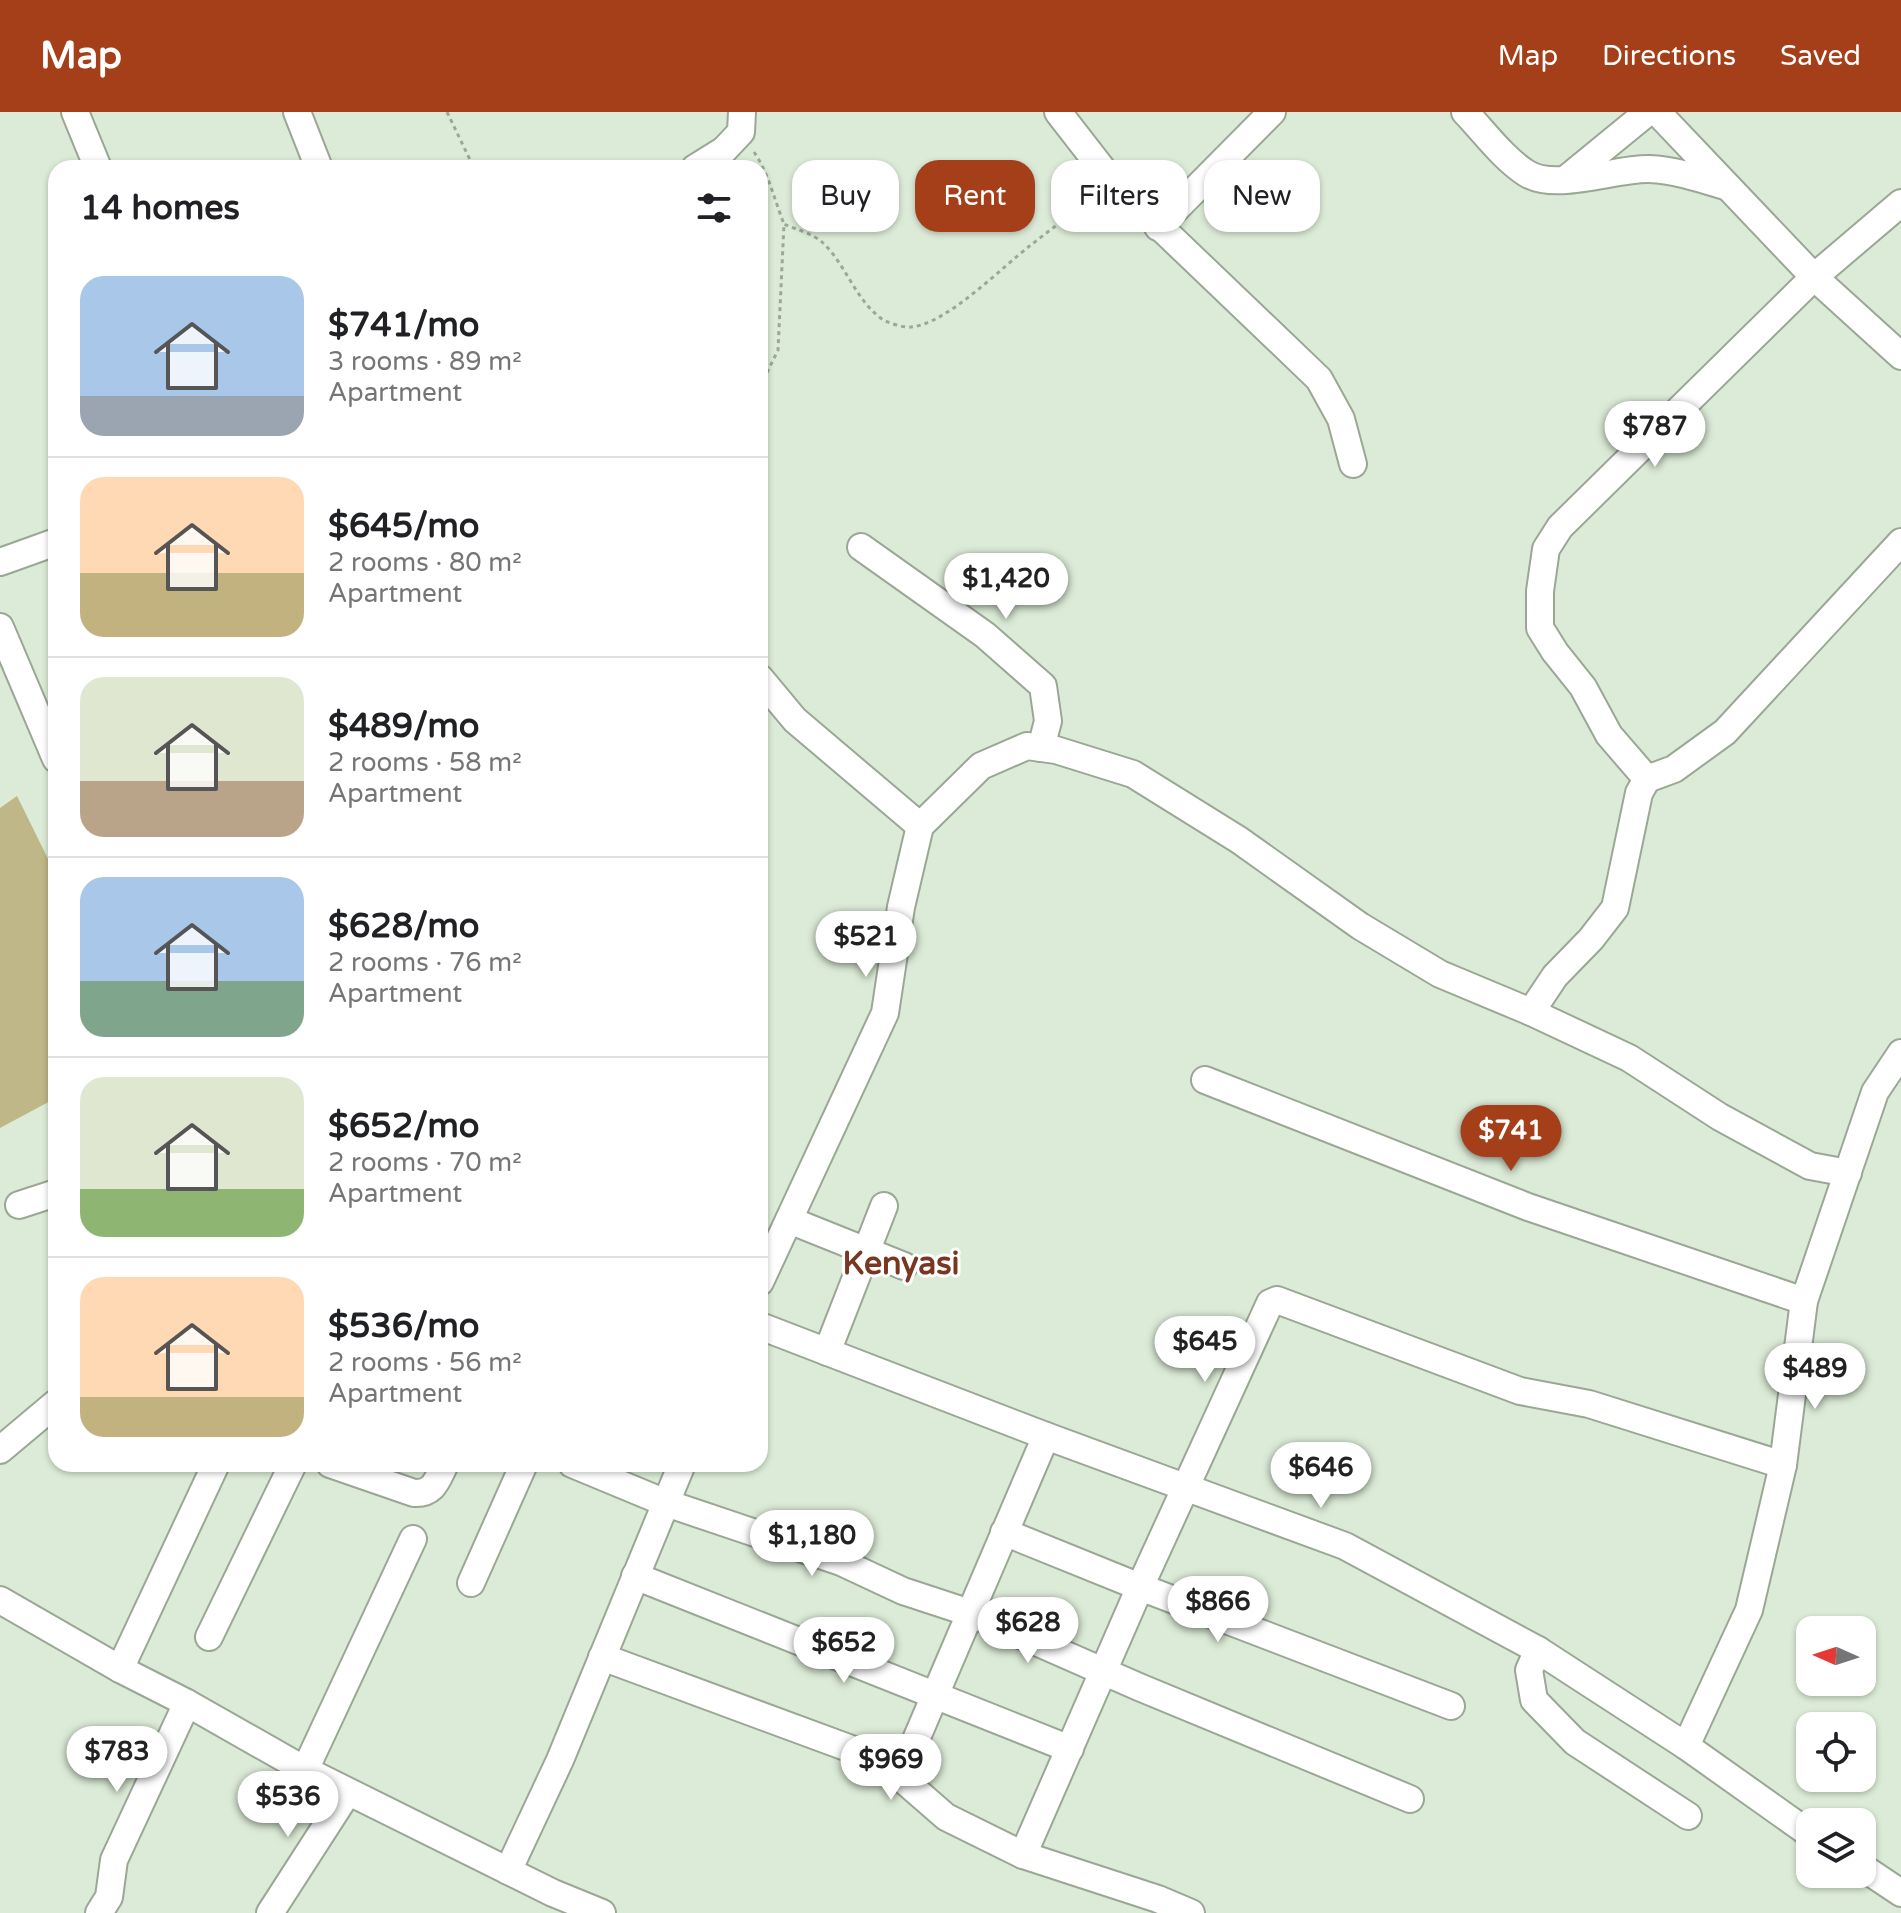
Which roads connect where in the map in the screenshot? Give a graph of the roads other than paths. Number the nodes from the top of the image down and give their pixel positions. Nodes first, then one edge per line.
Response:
1 (75, 112) edge
2 (297, 112) edge
3 (1058, 112) edge
4 (1272, 112) edge
5 (1465, 112) edge
6 (1648, 112) edge
7 (1657, 112) edge
8 (742, 122) edge
9 (95, 160) edge
10 (316, 160) edge
11 (708, 160) edge
12 (1095, 160) edge
13 (1566, 179) junction
14 (1729, 187) junction
15 (1188, 197) edge
16 (1901, 203) edge
17 (1163, 232) edge
18 (1814, 277) junction
19 (1901, 356) edge
20 (1353, 464) dead end
21 (1901, 542) edge
22 (48, 545) edge
23 (861, 547) dead end
24 (0, 562) edge
25 (0, 627) edge
26 (768, 688) edge
27 (48, 740) edge
28 (1041, 748) junction
29 (1647, 779) junction
30 (920, 826) junction
31 (1531, 1012) junction
32 (1901, 1053) edge
33 (1205, 1080) dead end
34 (1848, 1173) junction
35 (48, 1196) edge
36 (19, 1205) dead end
37 (884, 1206) dead end
38 (789, 1220) junction
39 (866, 1251) junction
40 (768, 1265) edge
41 (904, 1266) dead end
42 (1804, 1301) junction
43 (768, 1329) edge
44 (827, 1352) junction
45 (48, 1410) edge
46 (1046, 1436) junction
47 (0, 1450) edge
48 (1783, 1465) junction
49 (212, 1472) edge
50 (289, 1472) edge
51 (353, 1472) edge
52 (441, 1472) edge
53 (520, 1472) edge
54 (591, 1472) edge
55 (679, 1472) edge
56 (1185, 1487) junction
57 (666, 1503) junction
58 (1004, 1532) junction
59 (413, 1539) dead end
60 (635, 1576) junction
61 (471, 1583) dead end
62 (1140, 1587) junction
63 (0, 1600) edge
64 (970, 1613) junction
65 (209, 1637) dead end
66 (1538, 1650) junction
67 (602, 1657) junction
68 (120, 1669) junction
69 (1105, 1671) junction
70 (936, 1694) junction
71 (187, 1703) junction
72 (1451, 1706) dead end
73 (1686, 1746) junction
74 (1070, 1749) junction
75 (305, 1770) junction
76 (900, 1777) junction
77 (348, 1792) junction
78 (1410, 1799) dead end
79 (1688, 1816) dead end
80 (1796, 1824) edge
81 (1023, 1855) junction
82 (508, 1871) junction
83 (1876, 1876) edge
84 (1901, 1893) edge
85 (99, 1913) edge
86 (270, 1913) edge
87 (602, 1913) edge
88 (1191, 1913) edge

1 - 9 street
2 - 10 street
3 - 12 street
4 - 15 street
5 - 13 street
6 - 13 street
7 - 14 street
8 - 11 street
13 - 14 street
14 - 18 street
16 - 18 street
17 - 20 street
18 - 19 street
18 - 29 street
21 - 29 street
22 - 24 street
23 - 28 street
25 - 27 street
26 - 30 street
28 - 30 street
28 - 31 street
29 - 31 street
30 - 38 street
31 - 34 street
32 - 34 street
33 - 42 street
34 - 42 street
35 - 36 street
37 - 39 street
38 - 39 street
38 - 40 street
39 - 41 street
39 - 44 street
42 - 48 street
43 - 44 street
44 - 46 street
45 - 47 street
46 - 56 street
46 - 58 street
48 - 56 street
48 - 73 street
49 - 68 street
50 - 65 street
51 - 52 street
53 - 61 street
54 - 57 street
55 - 57 street
56 - 62 street
56 - 66 street
57 - 60 street
57 - 64 street
58 - 62 street
58 - 64 street
59 - 75 street
60 - 67 street
60 - 70 street
62 - 69 street
62 - 72 street
63 - 68 street
64 - 69 street
64 - 70 street
66 - 73 street
66 - 79 street
67 - 76 street
67 - 82 street
68 - 71 street
69 - 74 street
69 - 78 street
70 - 74 street
70 - 76 street
71 - 75 street
71 - 85 street
73 - 80 street
74 - 81 street
75 - 77 street
76 - 81 street
77 - 82 street
77 - 86 street
81 - 88 street
82 - 87 street
83 - 84 street

